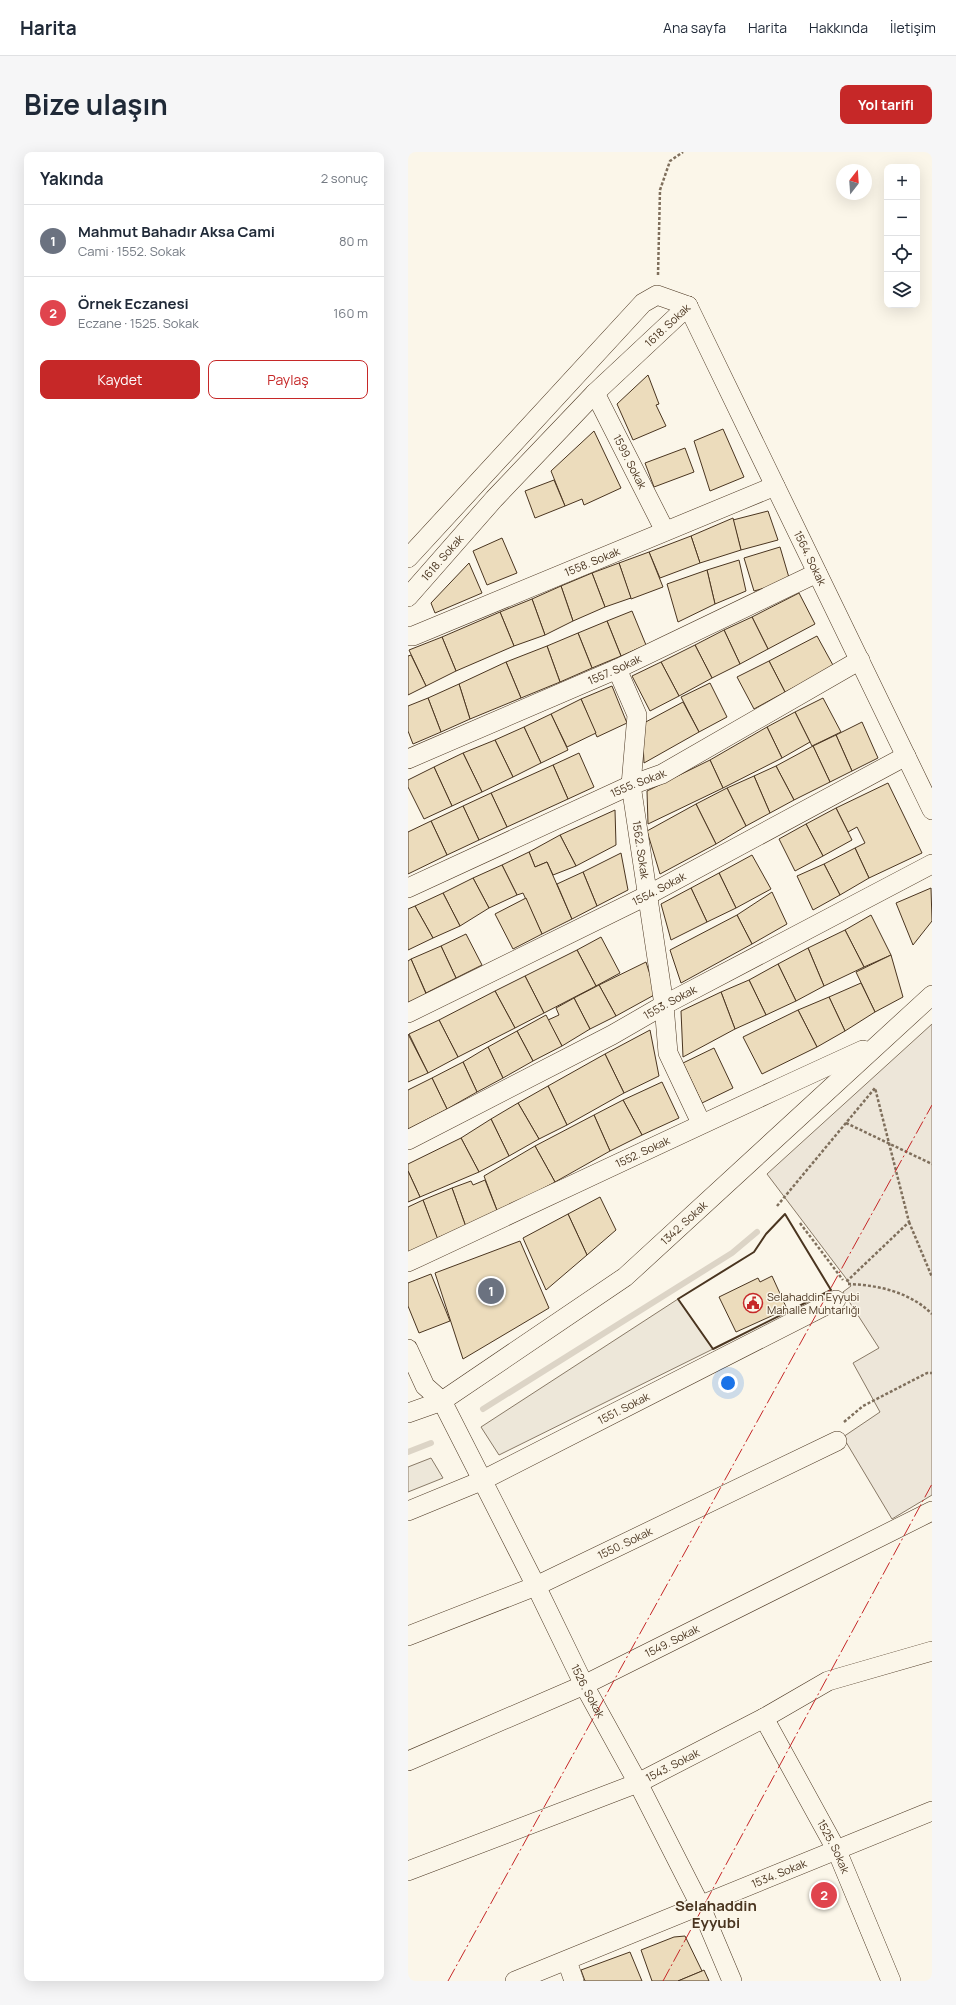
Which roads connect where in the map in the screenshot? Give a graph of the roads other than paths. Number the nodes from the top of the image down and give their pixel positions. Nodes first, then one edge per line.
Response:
1 (688, 306) junction
2 (595, 393) junction
3 (776, 486) junction
4 (665, 531) junction
5 (408, 558) edge
6 (817, 573) junction
7 (408, 597) edge
8 (408, 636) edge
9 (860, 660) junction
10 (617, 669) junction
11 (906, 756) junction
12 (408, 759) edge
13 (631, 785) junction
14 (932, 810) edge
15 (932, 864) edge
16 (408, 888) edge
17 (648, 895) junction
18 (932, 995) edge
19 (664, 1005) junction
20 (408, 1014) edge
21 (877, 1044) junction
22 (700, 1123) junction
23 (408, 1140) edge
24 (408, 1262) edge
25 (836, 1300) dead end
26 (408, 1349) edge
27 (442, 1402) junction
28 (408, 1413) edge
29 (837, 1441) road end
30 (481, 1481) junction
31 (932, 1510) edge
32 (408, 1512) edge
33 (536, 1586) junction
34 (408, 1636) edge
35 (932, 1651) edge
36 (584, 1685) junction
37 (764, 1718) junction
38 (408, 1762) edge
39 (638, 1782) junction
40 (932, 1811) edge
41 (837, 1851) junction
42 (408, 1871) edge
43 (700, 1905) junction
44 (566, 1961) junction
45 (515, 1981) edge
46 (574, 1981) edge
47 (732, 1981) edge
48 (891, 1981) edge

1 - 2 street, 1618. Sokak
1 - 3 street, 1564. Sokak
1 - 5 street, 1618. Sokak
2 - 4 street, 1599. Sokak
2 - 7 street, 1618. Sokak
3 - 4 street, 1558. Sokak
3 - 6 street, 1564. Sokak
4 - 8 street, 1558. Sokak
6 - 9 street, 1564. Sokak
6 - 10 street, 1557. Sokak
9 - 11 street, 1564. Sokak
9 - 13 street, 1555. Sokak
10 - 12 street, 1557. Sokak
10 - 13 street, 1562. Sokak
11 - 14 street, 1564. Sokak
11 - 17 street, 1554. Sokak
13 - 16 street, 1555. Sokak
13 - 17 street, 1562. Sokak
15 - 19 street, 1553. Sokak
17 - 19 street, 1562. Sokak
17 - 20 street, 1554. Sokak
18 - 21 street, 1342. Sokak
19 - 22 street, 1562. Sokak
19 - 23 street, 1553. Sokak
21 - 22 street, 1552. Sokak
21 - 27 street, 1342. Sokak
22 - 24 street, 1552. Sokak
25 - 30 street, 1551. Sokak
26 - 27 street
27 - 28 street, 1342. Sokak
27 - 30 street, 1526. Sokak
29 - 33 street, 1550. Sokak
30 - 32 street, 1551. Sokak
30 - 33 street, 1526. Sokak
31 - 36 street, 1549. Sokak
33 - 34 street, 1550. Sokak
33 - 36 street, 1526. Sokak
35 - 37 street, 1543. Sokak
36 - 38 street, 1549. Sokak
36 - 39 street, 1526. Sokak
37 - 39 street, 1543. Sokak
37 - 41 street, 1525. Sokak
39 - 42 street, 1543. Sokak
39 - 43 street, 1526. Sokak
40 - 41 street, 1534. Sokak
41 - 43 street, 1534. Sokak
41 - 48 street, 1525. Sokak
43 - 44 street, 1534. Sokak
43 - 47 street, 1526. Sokak
44 - 45 street, 1534. Sokak
44 - 46 street

